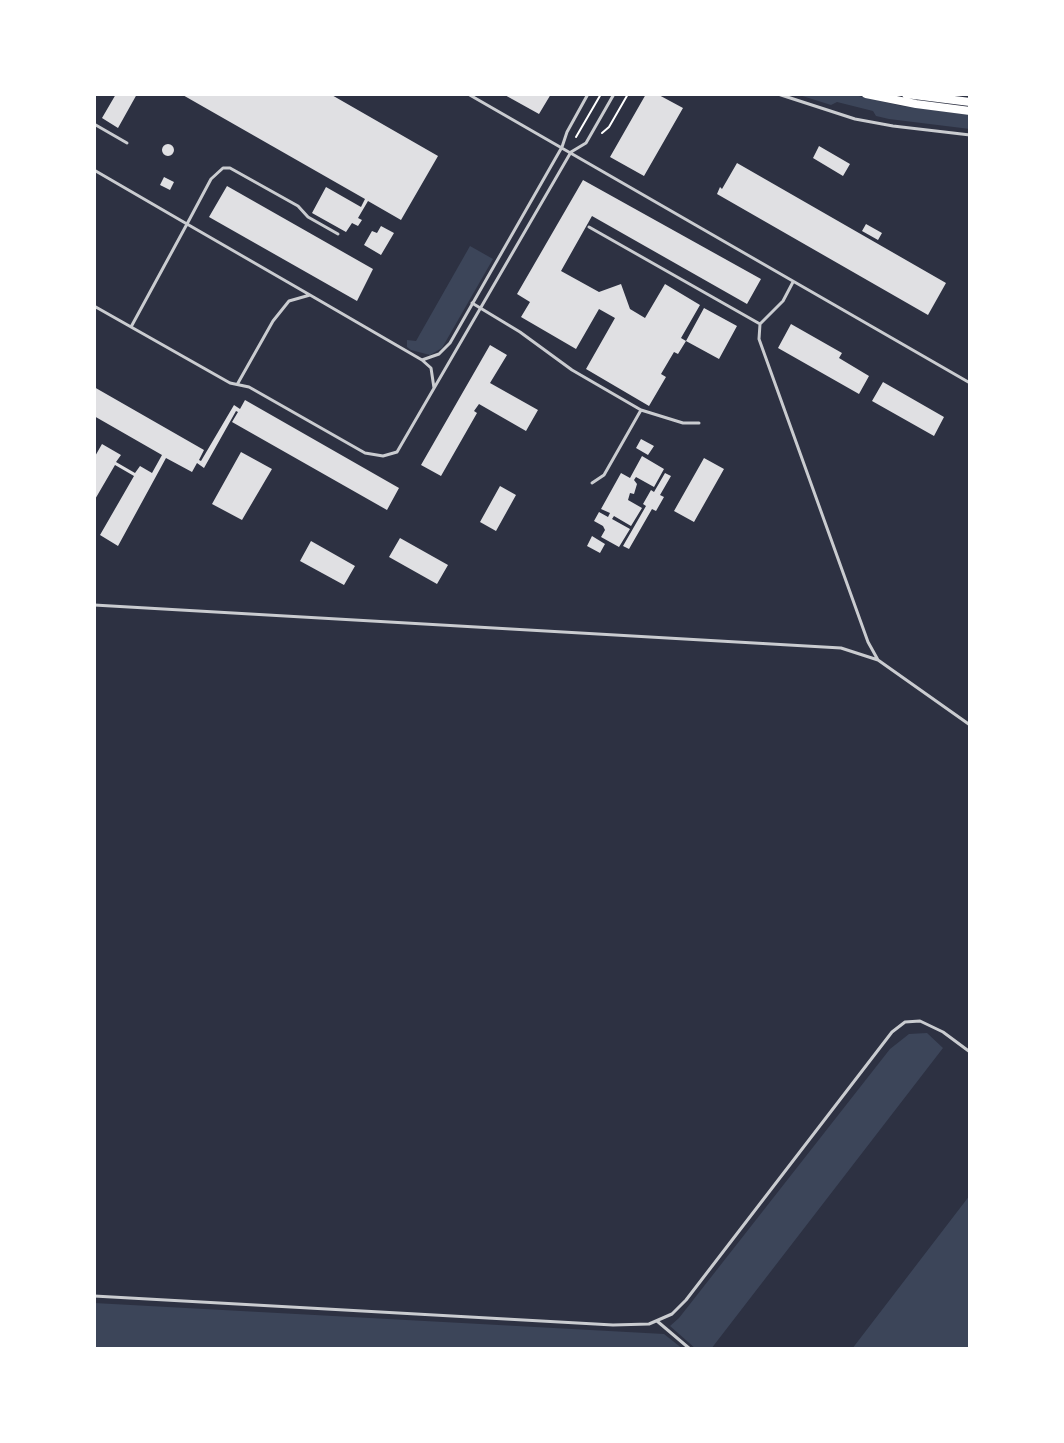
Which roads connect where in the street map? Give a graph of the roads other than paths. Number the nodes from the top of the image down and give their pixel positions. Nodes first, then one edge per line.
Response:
1 (468, 94) edge
2 (588, 94) edge
3 (614, 94) edge
4 (778, 94) edge
5 (866, 94) edge
6 (906, 94) edge
7 (970, 102) edge
8 (970, 111) edge
9 (94, 124) edge
10 (970, 135) edge
11 (127, 143) dead end
12 (562, 147) junction
13 (571, 152) junction
14 (94, 170) edge
15 (187, 224) junction
16 (589, 227) dead end
17 (338, 234) dead end
18 (793, 282) junction
19 (310, 295) junction
20 (472, 303) junction
21 (94, 306) edge
22 (481, 309) junction
23 (760, 324) junction
24 (131, 327) junction
25 (422, 360) junction
26 (970, 383) edge
27 (237, 384) junction
28 (434, 391) junction
29 (641, 410) junction
30 (699, 423) dead end
31 (592, 483) dead end
32 (94, 605) edge
33 (878, 660) junction
34 (970, 725) edge
35 (970, 1052) edge
36 (94, 1296) edge
37 (657, 1321) junction
38 (690, 1349) edge

1 - 12 lane
2 - 12 lane
3 - 13 lane
4 - 10 lane
5 - 8 main road
6 - 7 main road
9 - 11 lane
12 - 13 lane
12 - 20 lane
13 - 18 lane
13 - 22 lane
14 - 15 lane
15 - 17 lane
15 - 19 lane
15 - 24 lane
16 - 23 lane
18 - 23 lane
18 - 26 lane
19 - 25 lane
19 - 27 lane
20 - 22 lane
20 - 25 lane
21 - 24 lane
22 - 28 lane
22 - 29 lane
23 - 33 lane
24 - 27 lane
25 - 28 lane
27 - 28 lane
29 - 30 lane
29 - 31 lane
32 - 33 lane
33 - 34 lane
35 - 37 lane
36 - 37 lane
37 - 38 lane

